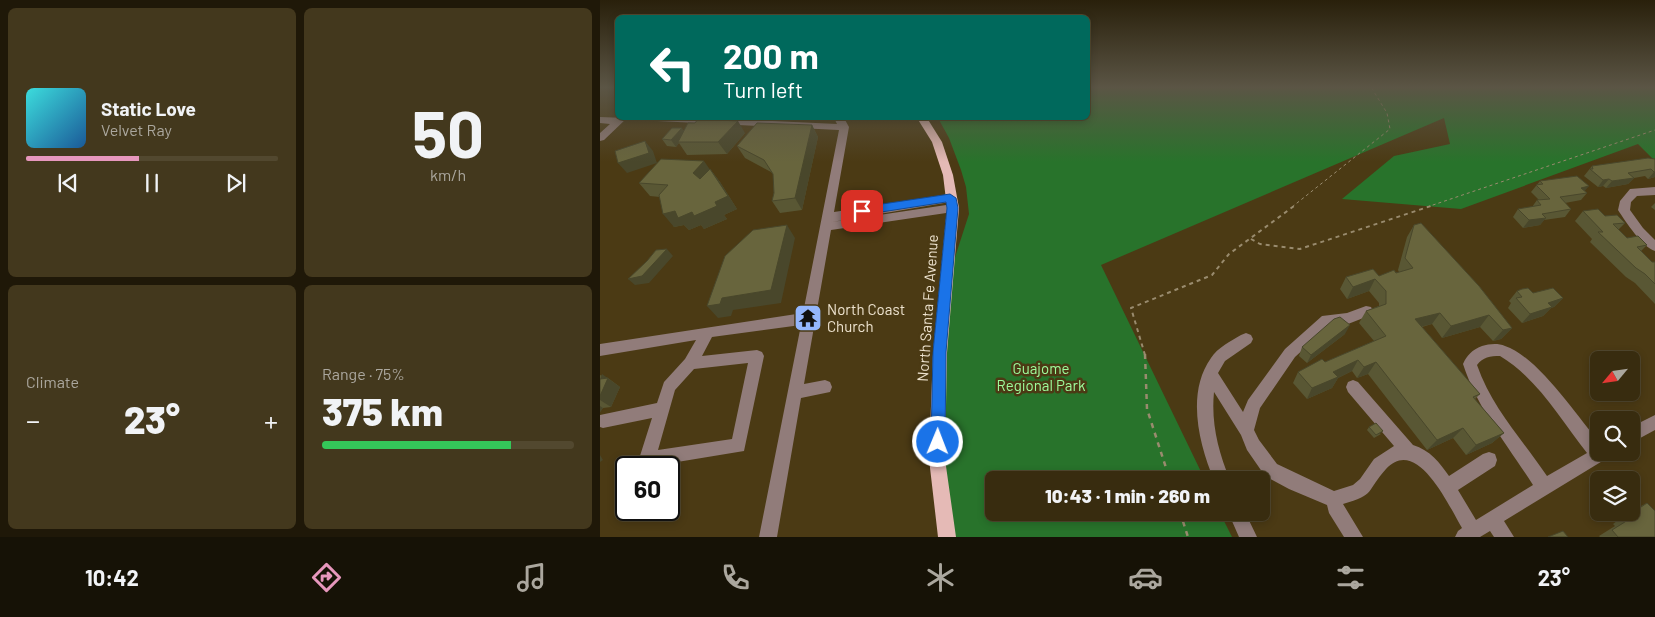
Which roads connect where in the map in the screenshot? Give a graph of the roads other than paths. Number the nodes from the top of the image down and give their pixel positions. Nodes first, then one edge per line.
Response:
1 (615, 119) edge
2 (600, 120) edge
3 (619, 120) edge
4 (749, 120) edge
5 (923, 120) edge
6 (841, 122) edge
7 (600, 138) edge
8 (1655, 191) edge
9 (952, 203) junction
10 (826, 222) junction
11 (1655, 247) edge
12 (1366, 311) edge
13 (808, 318) junction
14 (708, 332) junction
15 (1246, 339) dead end
16 (600, 350) edge
17 (690, 363) junction
18 (1212, 375) junction
19 (825, 386) dead end
20 (1354, 387) dead end
21 (795, 392) junction
22 (662, 409) junction
23 (603, 421) dead end
24 (1655, 422) edge
25 (1246, 430) junction
26 (1640, 431) edge
27 (1590, 441) edge
28 (1408, 451) junction
29 (1489, 460) dead end
30 (1590, 460) edge
31 (1218, 471) edge
32 (1448, 487) junction
33 (1544, 487) junction
34 (1335, 500) junction
35 (1492, 519) junction
36 (1240, 521) edge
37 (1469, 534) edge
38 (768, 537) edge
39 (946, 537) edge
40 (1248, 537) edge
41 (1354, 537) edge
42 (1505, 537) edge

1 - 2 street
3 - 7 street
4 - 6 street
5 - 9 main road, North Santa Fe Avenue
6 - 10 street
8 - 11 street
9 - 10 street
9 - 39 main road, North Santa Fe Avenue
10 - 13 street
12 - 25 street
13 - 14 street
13 - 21 street
14 - 16 street
14 - 17 street
15 - 18 street
17 - 22 street
17 - 22 street
18 - 25 street
18 - 31 street
19 - 21 street
20 - 28 street
21 - 38 street
22 - 23 street
24 - 26 street
25 - 34 street
27 - 33 street
28 - 32 street
28 - 34 street
29 - 32 street
30 - 33 street
32 - 37 street
33 - 35 street
34 - 41 street
35 - 37 street
35 - 42 street
36 - 40 street

